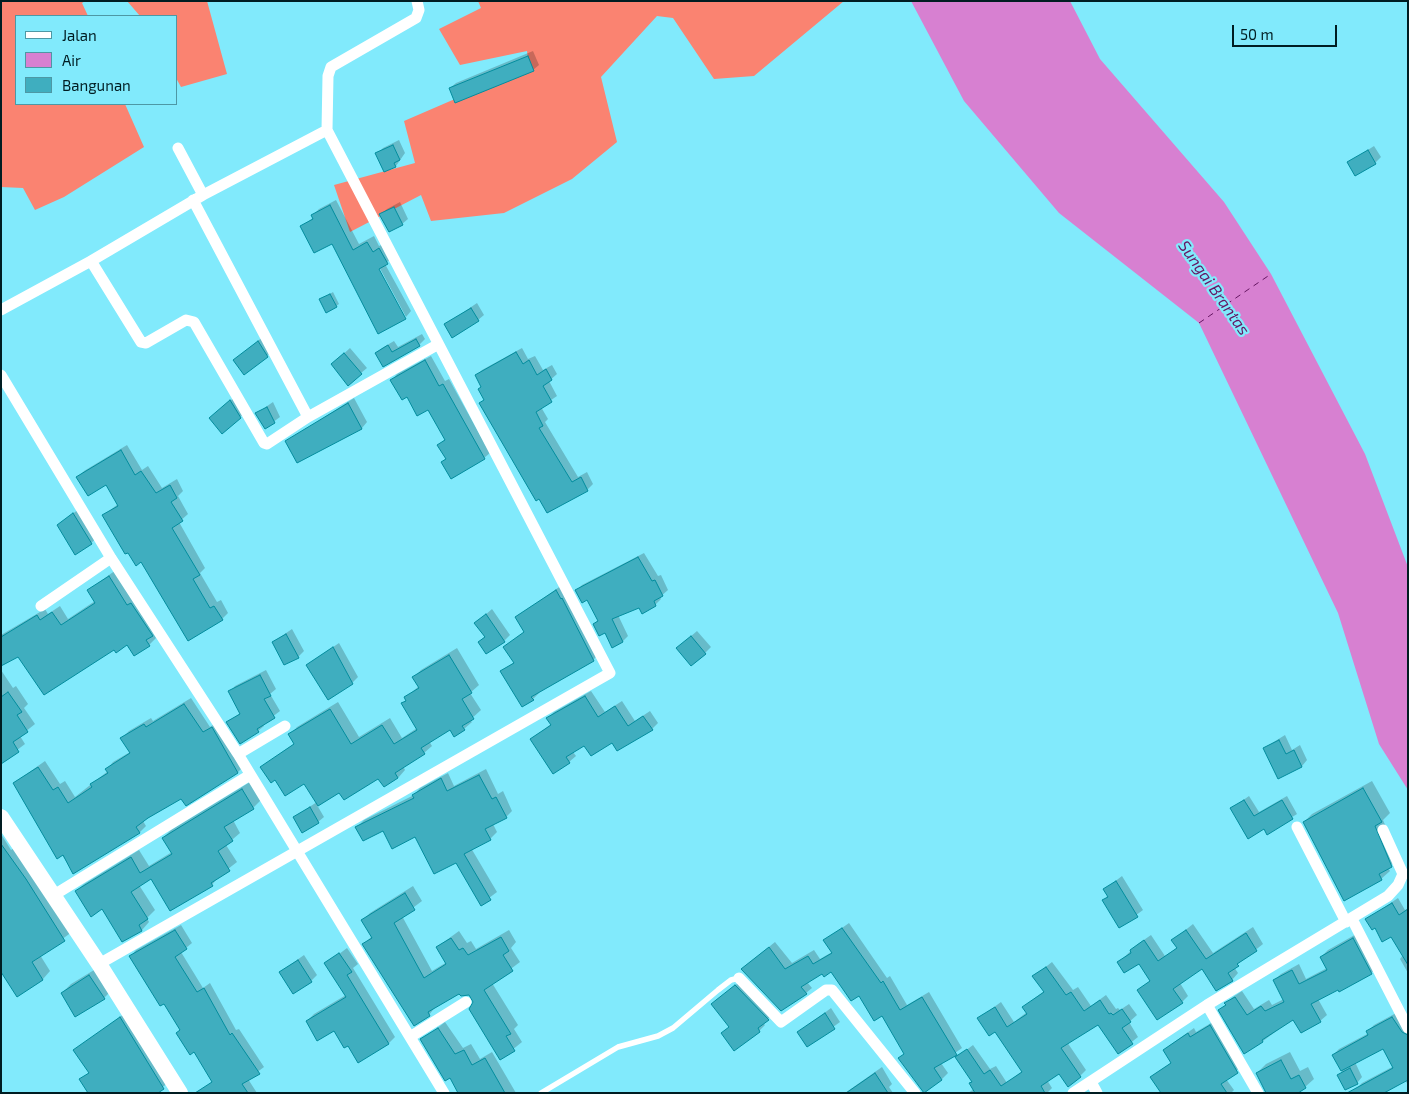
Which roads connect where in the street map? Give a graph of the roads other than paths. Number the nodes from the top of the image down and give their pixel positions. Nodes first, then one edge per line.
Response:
1 (416, 1) edge
2 (327, 130) junction
3 (178, 148) dead end
4 (198, 198) junction
5 (91, 261) junction
6 (1, 310) edge
7 (437, 345) junction
8 (1, 375) edge
9 (308, 417) junction
10 (111, 558) junction
11 (41, 606) dead end
12 (285, 726) dead end
13 (238, 754) junction
14 (250, 775) junction
15 (1, 817) edge
16 (1297, 827) dead end
17 (1383, 830) dead end
18 (298, 851) junction
19 (54, 895) junction
20 (1349, 920) junction
21 (99, 964) junction
22 (739, 978) joint
23 (466, 1002) dead end
24 (1207, 1005) junction
25 (1408, 1028) edge
26 (410, 1038) junction
27 (1090, 1082) junction
28 (180, 1093) edge
29 (444, 1093) edge
30 (541, 1093) edge
31 (915, 1093) edge
32 (1073, 1093) edge
33 (1097, 1093) edge
34 (1258, 1093) edge

1 - 2 street
2 - 4 street
2 - 7 street
3 - 4 street
4 - 5 street
4 - 9 street
5 - 6 street
5 - 9 street
7 - 9 street
7 - 18 street
8 - 10 street
10 - 11 street
10 - 13 street
12 - 13 street
13 - 14 street
14 - 18 street
14 - 19 street
15 - 19 main road
16 - 20 street
17 - 20 street
18 - 21 street
18 - 26 street
19 - 21 main road
20 - 24 street
20 - 25 street
21 - 28 main road
22 - 30 lane
22 - 31 street
23 - 26 street
24 - 27 street
24 - 34 street
26 - 29 street
27 - 32 street
27 - 33 street

